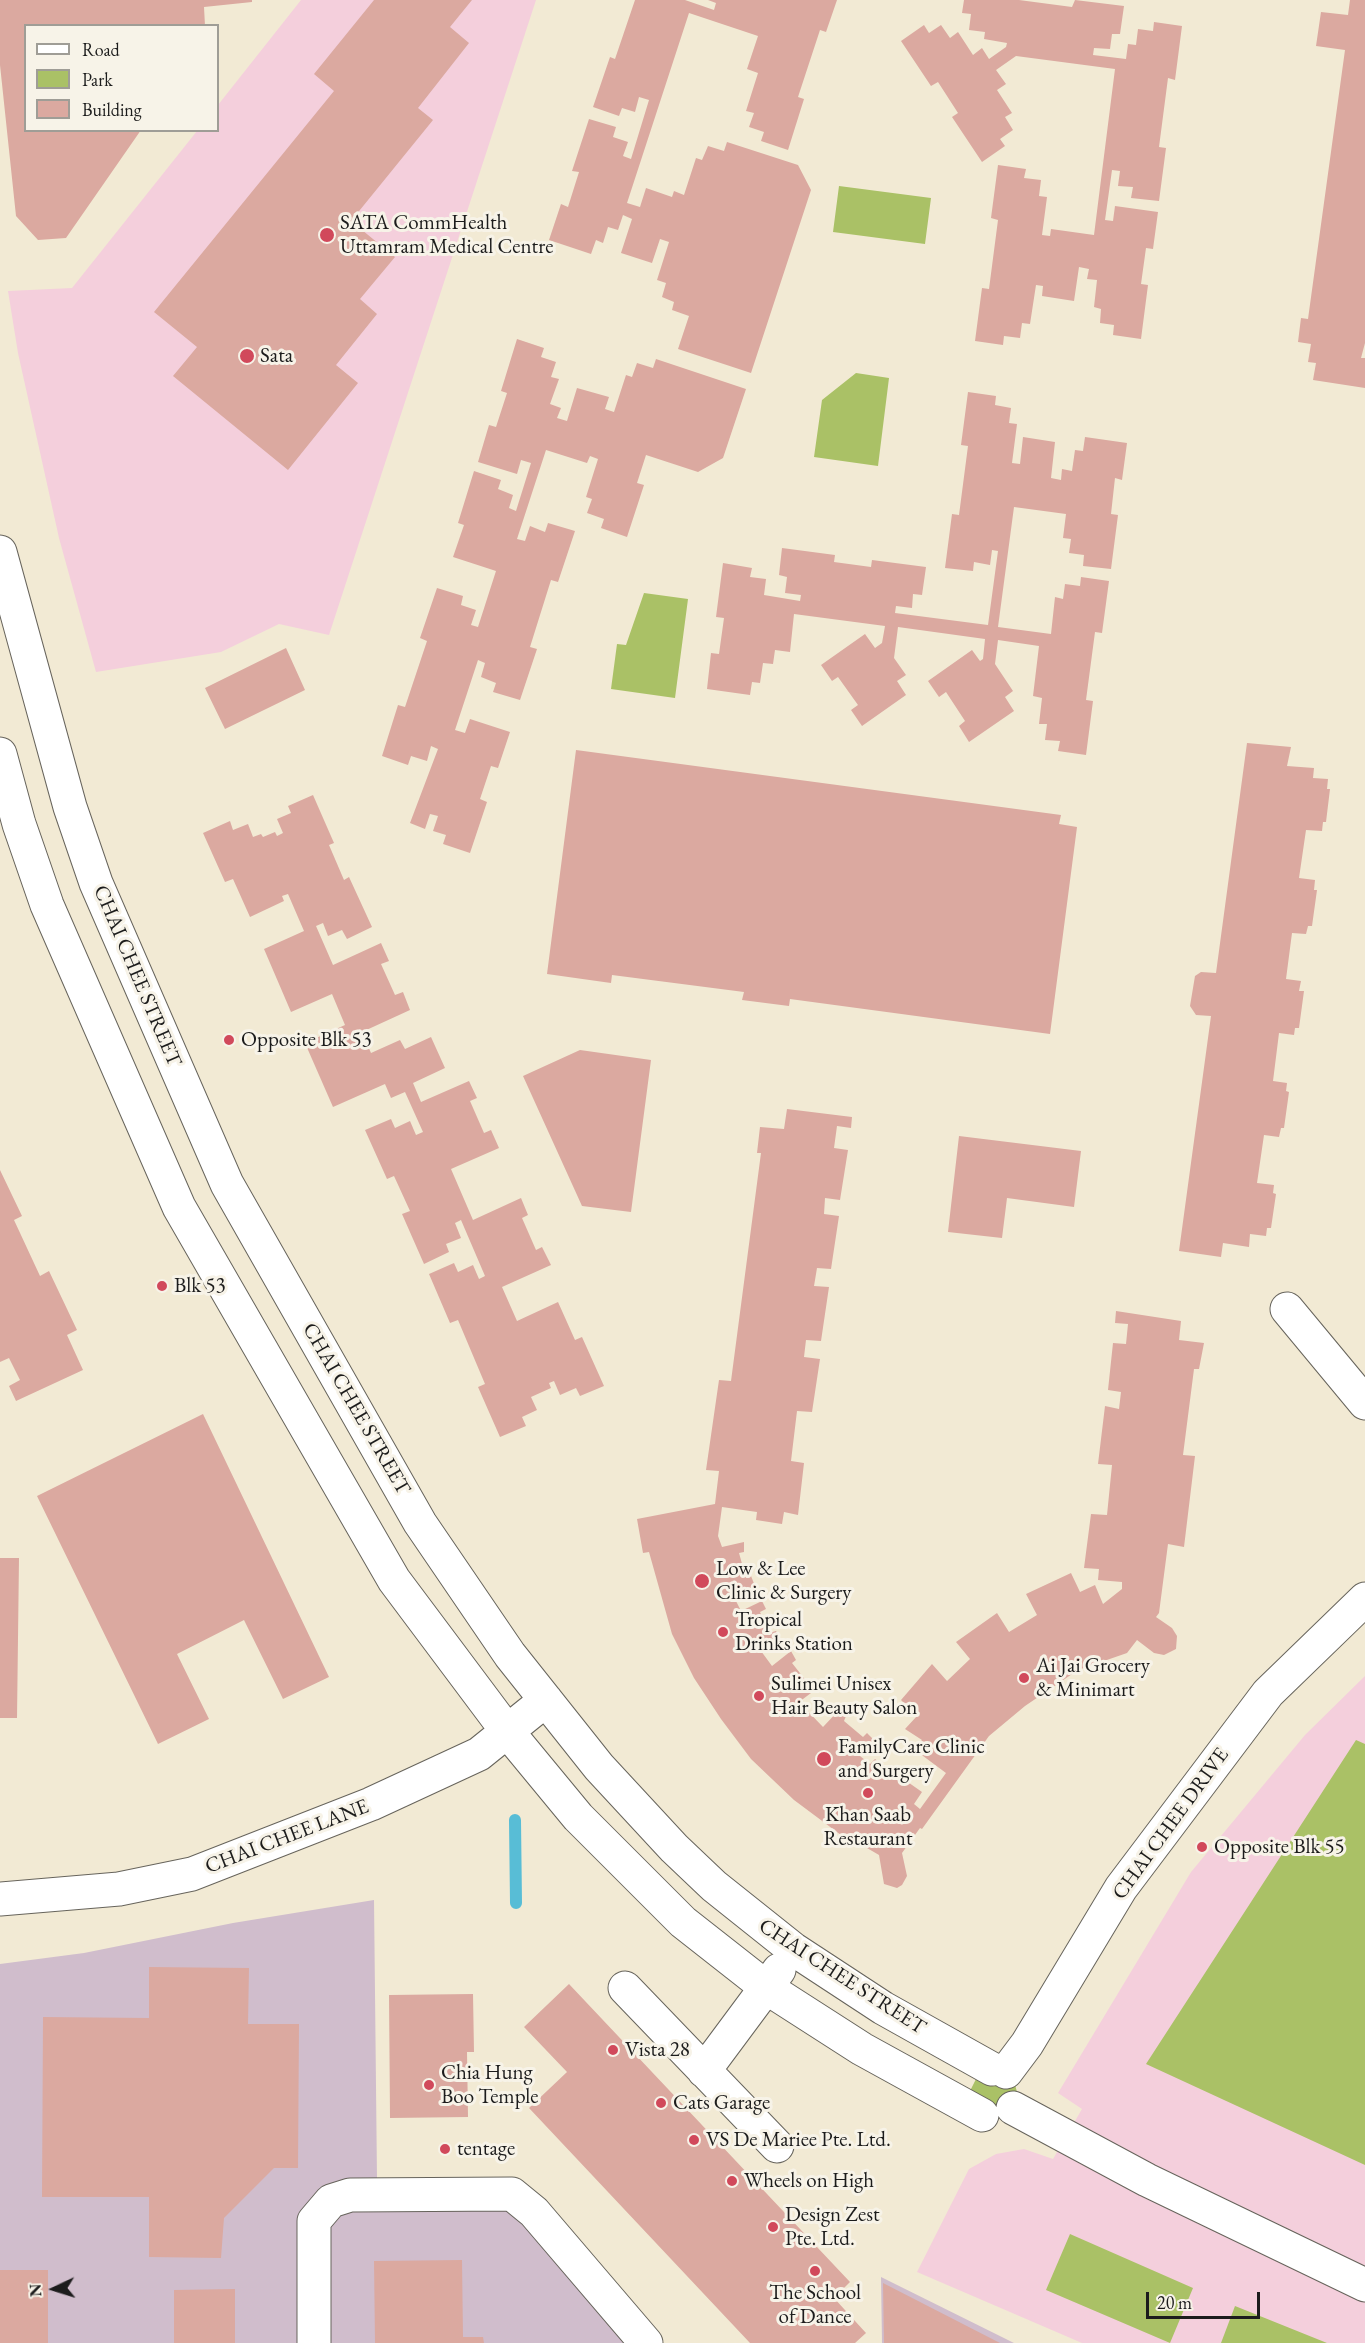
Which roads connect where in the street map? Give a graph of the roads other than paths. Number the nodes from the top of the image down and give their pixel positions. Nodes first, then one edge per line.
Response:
1 (0, 552) edge
2 (0, 754) edge
3 (1287, 1309) dead end
4 (1365, 1403) edge
5 (1365, 1599) edge
6 (546, 1700) junction
7 (507, 1731) junction
8 (0, 1899) edge
9 (794, 1949) junction
10 (761, 1982) junction
11 (624, 1988) dead end
12 (697, 2063) junction
13 (999, 2071) junction
14 (1013, 2108) junction
15 (982, 2115) junction
16 (777, 2146) dead end
17 (1365, 2285) edge
18 (314, 2343) edge
19 (646, 2343) edge

1 - 6 street, CHAI CHEE STREET
2 - 7 street
3 - 4 street
5 - 13 street, CHAI CHEE DRIVE
6 - 7 street, CHAI CHEE LANE
6 - 9 street, CHAI CHEE STREET
7 - 8 street, CHAI CHEE LANE
7 - 10 street
9 - 10 street
9 - 13 street, CHAI CHEE STREET
10 - 12 street
10 - 15 street
11 - 12 street
12 - 16 street
13 - 14 street
13 - 15 street
14 - 15 street
14 - 17 street
18 - 19 street

